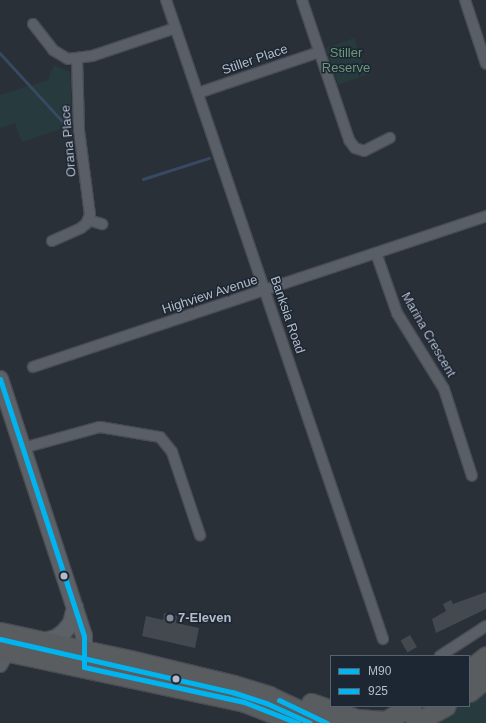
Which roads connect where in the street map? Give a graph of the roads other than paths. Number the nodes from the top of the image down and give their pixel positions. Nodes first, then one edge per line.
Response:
1 (166, 0) edge
2 (302, 0) edge
3 (465, 0) edge
4 (33, 24) dead end
5 (175, 28) junction
6 (320, 52) junction
7 (77, 59) junction
8 (486, 64) edge
9 (198, 93) junction
10 (390, 138) dead end
11 (486, 216) edge
12 (88, 220) junction
13 (102, 224) dead end
14 (52, 241) dead end
15 (376, 253) junction
16 (265, 290) junction
17 (33, 367) dead end
18 (0, 379) edge
19 (22, 448) junction
20 (472, 476) dead end
21 (200, 535) dead end
22 (75, 608) junction
23 (486, 626) edge
24 (0, 632) edge
25 (383, 639) dead end
26 (43, 641) junction
27 (3, 655) edge
28 (442, 655) edge
29 (486, 656) edge
30 (85, 659) junction
31 (470, 669) edge
32 (486, 678) edge
33 (234, 685) junction
34 (470, 691) edge
35 (410, 707) edge
36 (444, 707) edge
37 (383, 722) edge
38 (298, 723) edge
39 (327, 723) edge
40 (415, 723) edge

1 - 5 street, Banksia Road
2 - 6 street
3 - 8 street
4 - 7 street
5 - 7 street
5 - 9 street, Banksia Road
6 - 9 street, Stiller Place
6 - 10 street
7 - 12 street, Orana Place
9 - 16 street, Banksia Road
11 - 15 street, Highview Avenue
12 - 13 street
12 - 14 street
15 - 16 street, Highview Avenue
15 - 20 street, Marina Crescent
16 - 17 street, Highview Avenue
16 - 25 street, Banksia Road
18 - 19 main road
19 - 21 street
19 - 22 main road
22 - 26 main road
22 - 30 main road
23 - 28 street
24 - 26 highway
26 - 30 highway
27 - 30 highway
29 - 31 highway
30 - 33 highway
30 - 38 highway
32 - 34 highway
33 - 37 highway
33 - 39 highway
35 - 37 highway
36 - 40 highway

